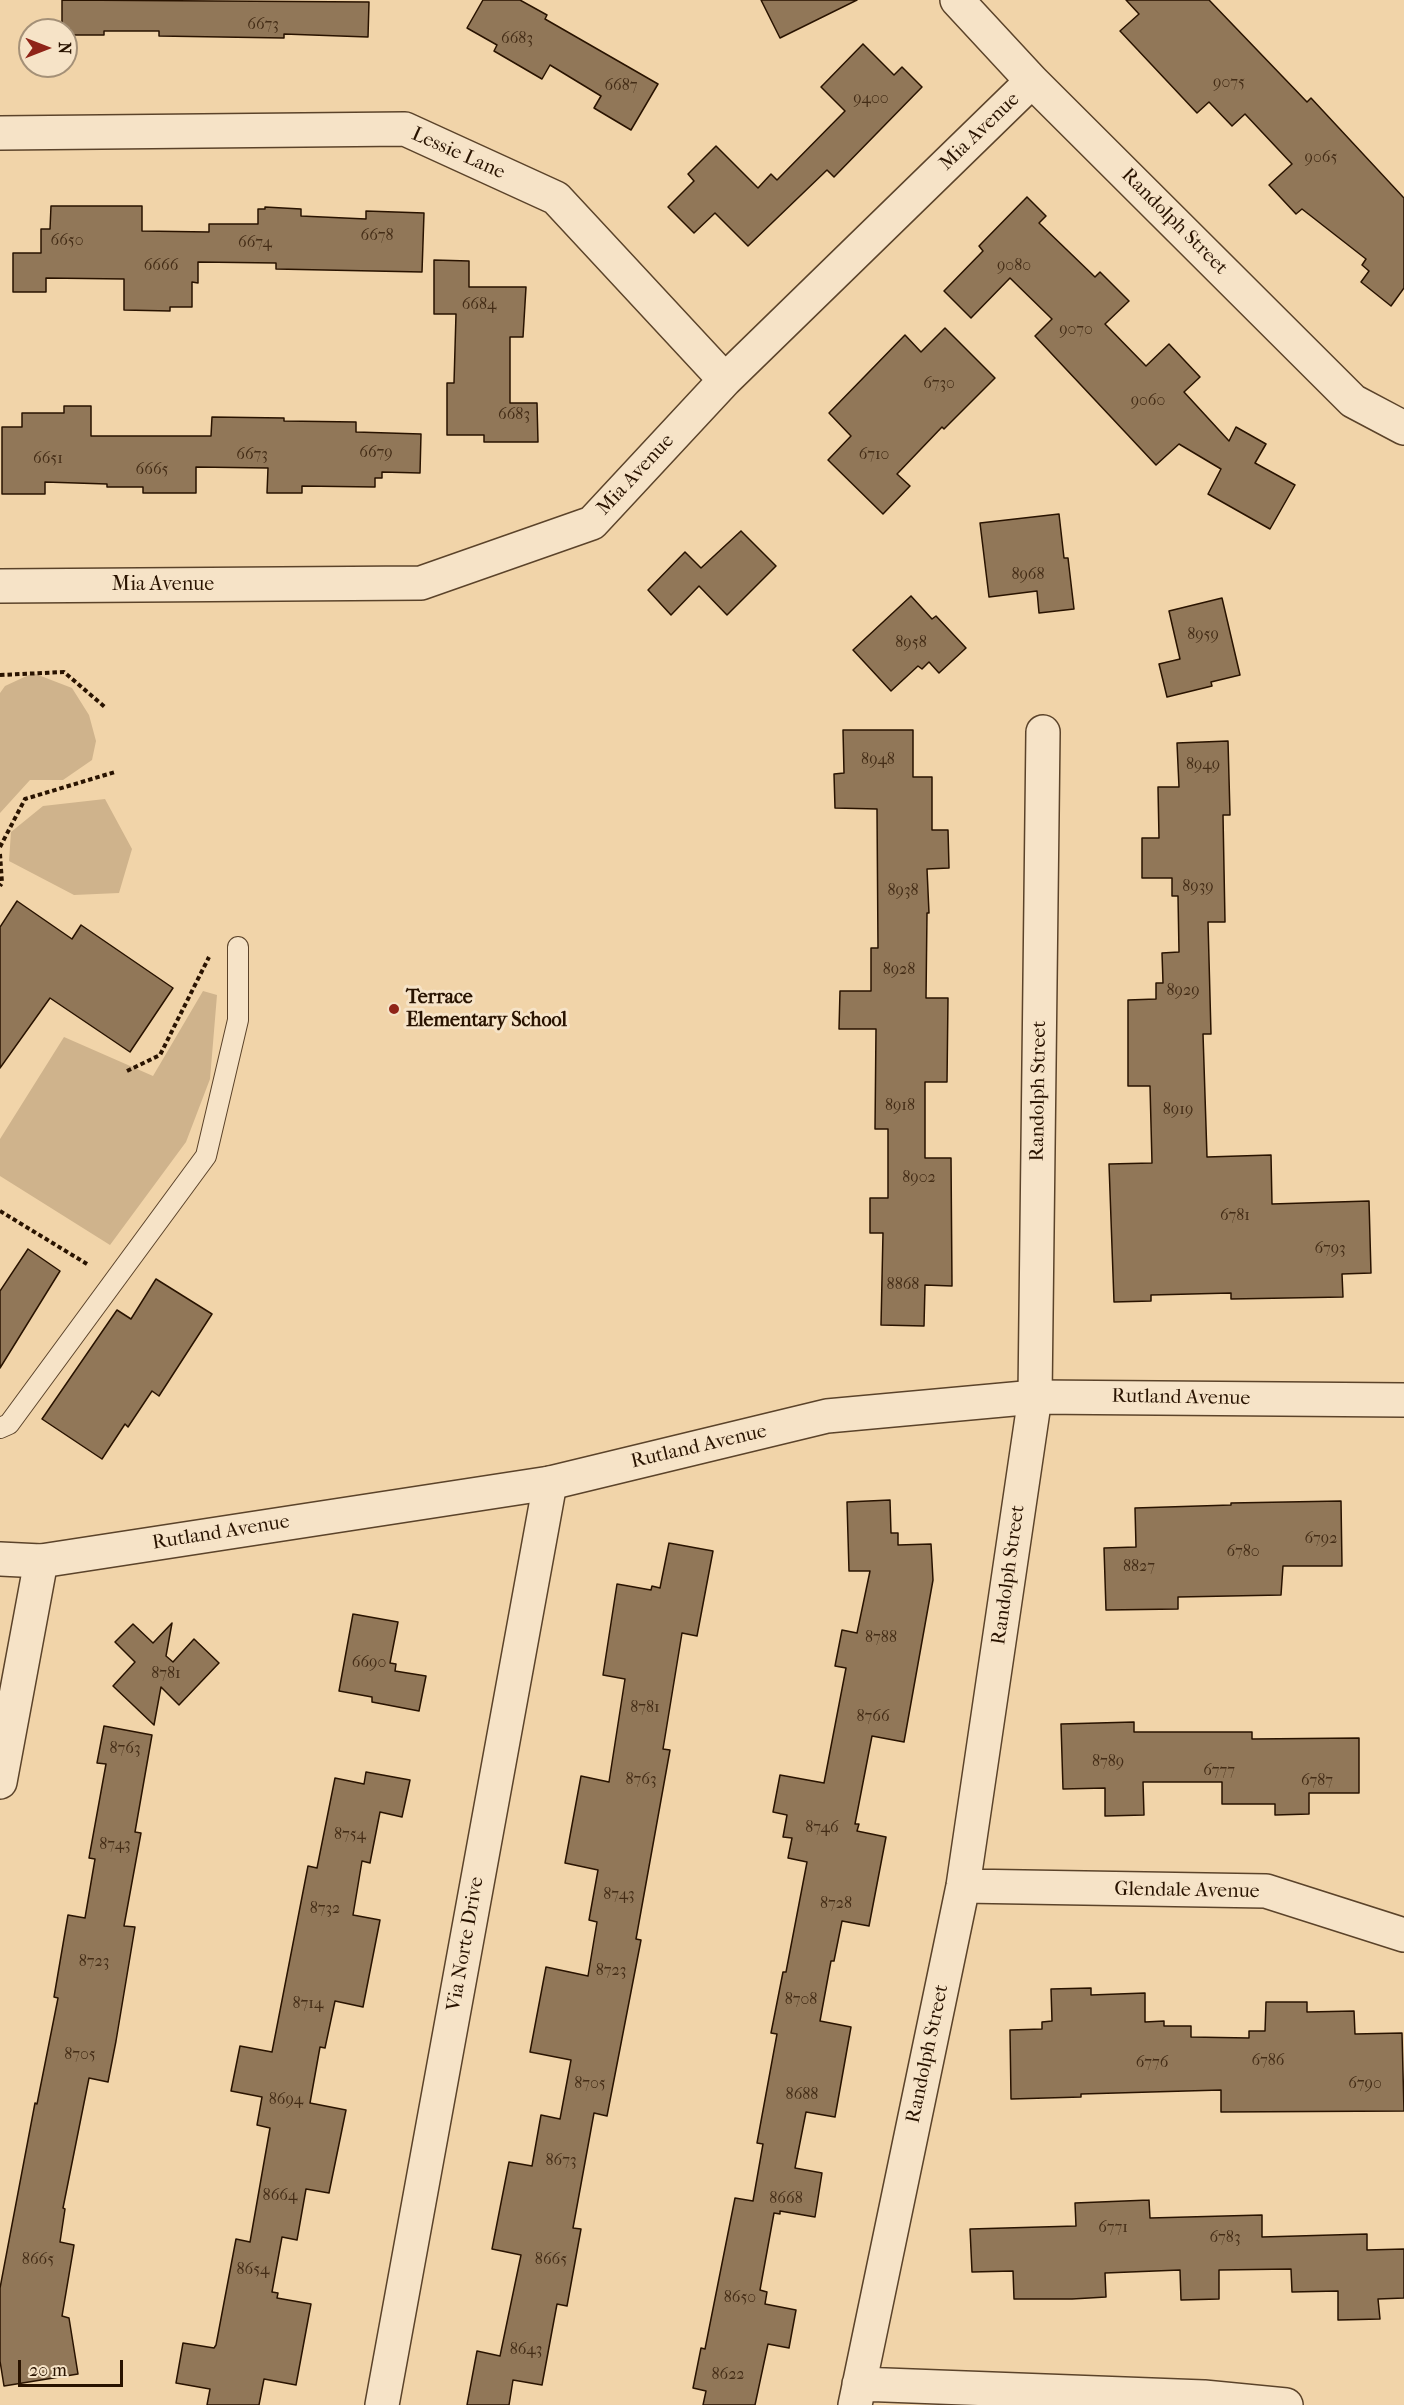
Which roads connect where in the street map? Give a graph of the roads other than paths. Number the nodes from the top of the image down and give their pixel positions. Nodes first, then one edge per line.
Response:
1 (957, 0) edge
2 (1032, 81) junction
3 (0, 133) edge
4 (724, 380) junction
5 (1404, 428) edge
6 (0, 586) edge
7 (1043, 732) dead end
8 (238, 947) dead end
9 (1035, 1396) junction
10 (1404, 1400) edge
11 (0, 1428) edge
12 (550, 1483) junction
13 (0, 1559) edge
14 (41, 1561) junction
15 (0, 1782) edge
16 (963, 1886) junction
17 (1404, 1935) edge
18 (857, 2394) edge
19 (382, 2405) edge
20 (1286, 2405) edge

1 - 2 street, Randolph Street
2 - 4 street, Mia Avenue
2 - 5 street, Randolph Street
3 - 4 street, Lessie Lane
4 - 6 street, Mia Avenue
7 - 9 street, Randolph Street
8 - 11 lane
9 - 10 street, Rutland Avenue
9 - 12 street, Rutland Avenue
9 - 16 street, Randolph Street
12 - 14 street, Rutland Avenue
12 - 19 street, Via Norte Drive
13 - 14 street, Rutland Avenue
14 - 15 street
16 - 17 street, Glendale Avenue
16 - 18 street, Randolph Street
18 - 20 street

